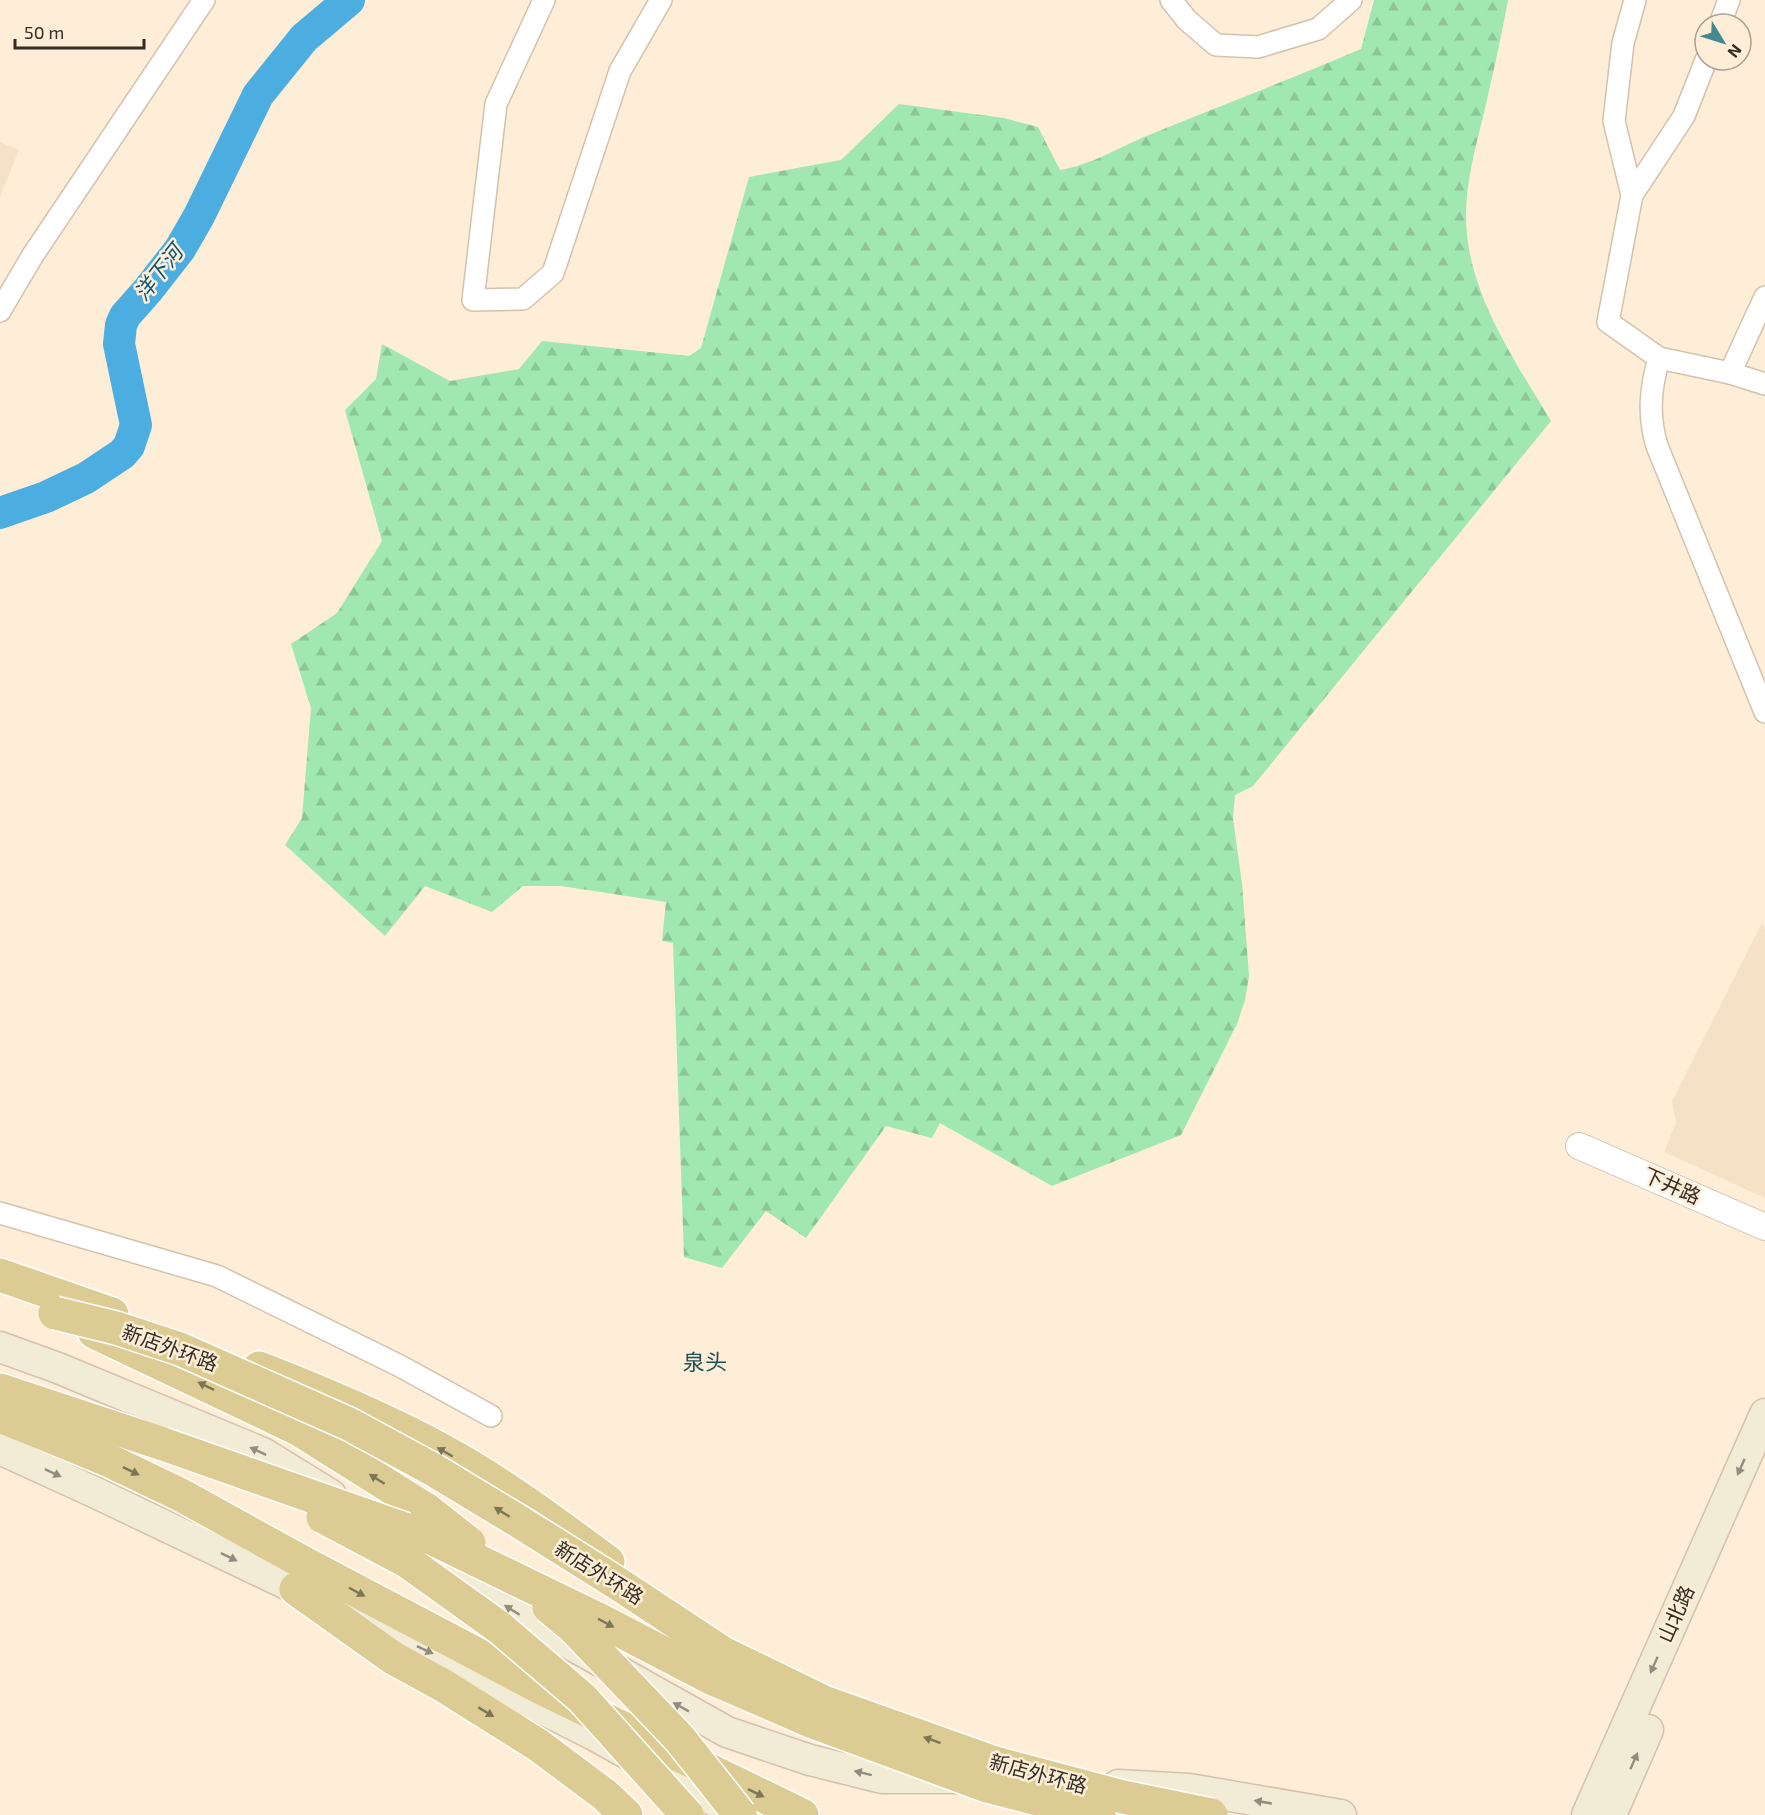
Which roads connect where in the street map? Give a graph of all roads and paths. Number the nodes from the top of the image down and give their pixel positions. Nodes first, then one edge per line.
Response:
1 (204, 0) edge
2 (544, 0) edge
3 (661, 0) edge
4 (1171, 0) edge
5 (1351, 0) edge
6 (1635, 0) edge
7 (1701, 72) edge
8 (1632, 195) junction
9 (1765, 297) edge
10 (0, 311) edge
11 (1659, 358) junction
12 (1730, 373) junction
13 (1765, 384) edge
14 (1765, 712) edge
15 (1579, 1146) dead end
16 (0, 1213) edge
17 (1765, 1227) edge
18 (0, 1275) edge
19 (0, 1295) edge
20 (55, 1313) junction
21 (0, 1347) edge
22 (0, 1390) edge
23 (1765, 1414) edge
24 (0, 1416) edge
25 (491, 1416) dead end
26 (163, 1444) junction
27 (0, 1449) edge
28 (1765, 1462) edge
29 (301, 1577) junction
30 (666, 1605) joint
31 (1005, 1779) junction
32 (626, 1815) edge
33 (687, 1815) edge
34 (741, 1815) edge
35 (802, 1815) edge
36 (1099, 1815) edge
37 (1211, 1815) edge
38 (1341, 1815) edge
39 (1587, 1815) edge
40 (1611, 1815) edge

1 - 10 street
2 - 3 street
4 - 5 street
6 - 8 street
7 - 8 street
8 - 11 street
9 - 12 street
11 - 12 street
11 - 14 street
12 - 13 street
15 - 17 street, 下井路
16 - 25 street
30 -> 18 highway
19 - 20 highway, 新店外环路
34 -> 20 highway, bridge
37 -> 20 highway, 新店外环路, bridge
31 -> 21 main road
22 - 26 highway, 新店外环路
23 -> 39 main road, 山北路
24 -> 29 highway
26 - 33 highway, bridge
26 -> 36 highway, 新店外环路, bridge
27 -> 29 main road
40 -> 28 main road, 山北路
29 -> 32 highway
29 -> 34 main road
29 -> 35 highway
30 - 31 main road
38 -> 31 main road

